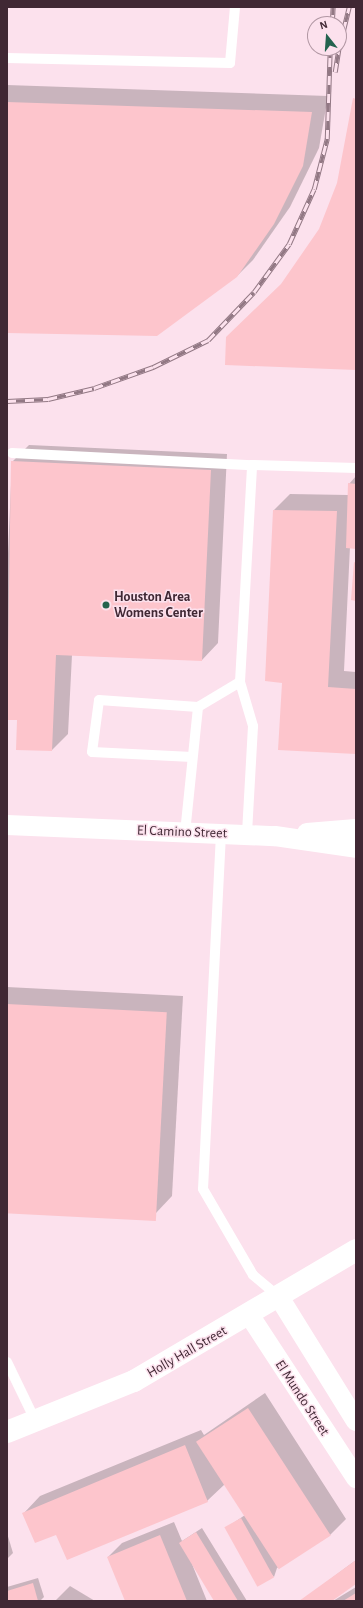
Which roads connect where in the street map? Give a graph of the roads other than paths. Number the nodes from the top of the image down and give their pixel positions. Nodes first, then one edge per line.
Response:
1 (235, 7) edge
2 (7, 58) edge
3 (12, 453) dead end
4 (252, 465) junction
5 (356, 468) edge
6 (240, 682) junction
7 (198, 707) junction
8 (192, 757) junction
9 (7, 825) edge
10 (356, 829) edge
11 (185, 833) junction
12 (221, 834) junction
13 (247, 835) junction
14 (275, 836) junction
15 (356, 848) edge
16 (356, 1250) edge
17 (279, 1297) junction
18 (250, 1316) junction
19 (7, 1362) edge
20 (356, 1421) edge
21 (36, 1422) junction
22 (7, 1432) edge
23 (356, 1478) edge

1 - 2 lane
3 - 4 lane
4 - 5 lane
4 - 6 lane
6 - 7 lane
6 - 13 lane
7 - 8 lane
7 - 8 lane
8 - 11 lane
9 - 11 street, El Camino Street
10 - 14 street
11 - 12 street, El Camino Street
12 - 13 street, El Camino Street
12 - 17 lane
13 - 14 street, El Camino Street
14 - 15 street, El Camino Street
16 - 17 street, Holly Hall Street
17 - 18 street, Holly Hall Street
17 - 20 street
18 - 21 street, Holly Hall Street
18 - 23 street, El Mundo Street
19 - 21 lane
21 - 22 street, Holly Hall Street

